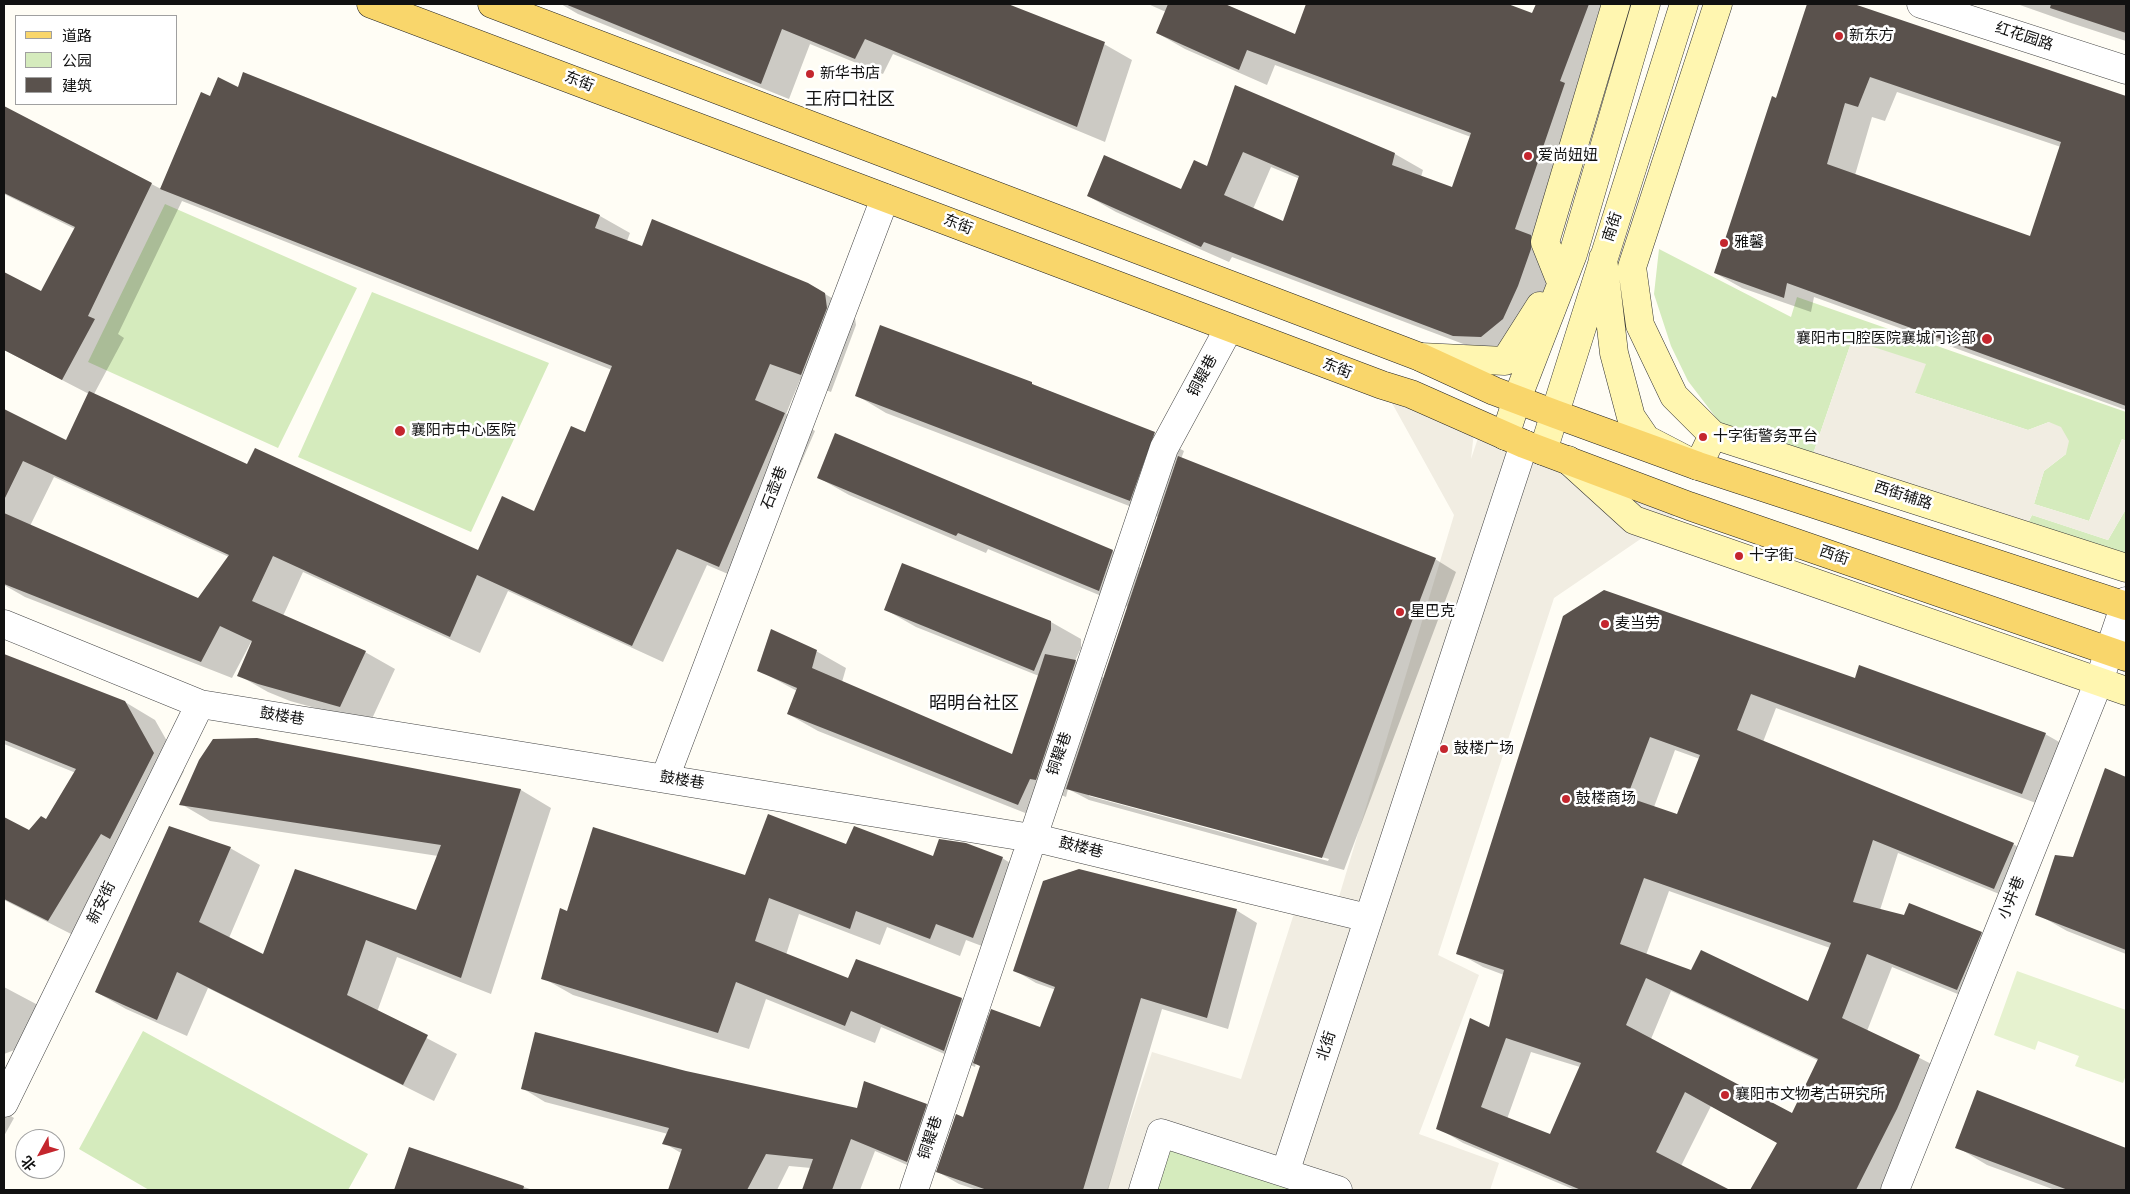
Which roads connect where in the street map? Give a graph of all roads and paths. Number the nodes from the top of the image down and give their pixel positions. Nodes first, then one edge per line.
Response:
1 (371, 4) edge
2 (492, 4) edge
3 (1616, 4) edge
4 (1646, 4) edge
5 (1684, 4) edge
6 (1718, 4) edge
7 (1921, 4) edge
8 (2126, 70) edge
9 (885, 198) junction
10 (1573, 254) junction
11 (1603, 258) junction
12 (1558, 277) junction
13 (1229, 328) junction
14 (1420, 357) junction
15 (1517, 399) junction
16 (1555, 414) junction
17 (1713, 435) junction
18 (1535, 448) junction
19 (1698, 466) junction
20 (2126, 568) edge
21 (2126, 604) edge
22 (4, 624) edge
23 (2118, 654) edge
24 (2099, 681) junction
25 (2126, 691) edge
26 (200, 704) junction
27 (665, 778) junction
28 (1031, 837) junction
29 (1368, 918) junction
30 (4, 1100) edge
31 (1295, 1181) edge
32 (914, 1190) edge
33 (1143, 1190) edge
34 (1338, 1190) edge
35 (1895, 1190) edge

1 - 9 main road, 东街
2 - 14 main road
3 - 12 street
4 - 10 street, 南街
5 - 11 street, 南街
6 - 17 street
7 - 8 street, 红花园路
9 - 13 main road, 东街
9 - 27 street, 石壶巷
10 - 12 street
10 - 15 street, 南街
11 - 16 street, 南街
11 - 19 street
12 - 14 street
13 - 18 main road, 东街
13 - 28 street, 铜鞮巷
14 - 15 main road
15 - 16 main road
15 - 18 street, 南街
16 - 18 street, 南街
16 - 19 main road
17 - 19 street
17 - 20 street, 西街辅路
18 - 23 main road, 西街
18 - 24 street
18 - 29 street, 北街
19 - 21 main road
21 - 23 street, 小井巷
22 - 26 street, 鼓楼巷
23 - 24 street, 小井巷
24 - 25 street
24 - 35 street, 小井巷
26 - 27 street, 鼓楼巷
26 - 30 street, 新安街
27 - 28 street, 鼓楼巷
28 - 29 street, 鼓楼巷
28 - 32 street, 铜鞮巷
29 - 31 street, 北街
31 - 33 street
31 - 34 street

